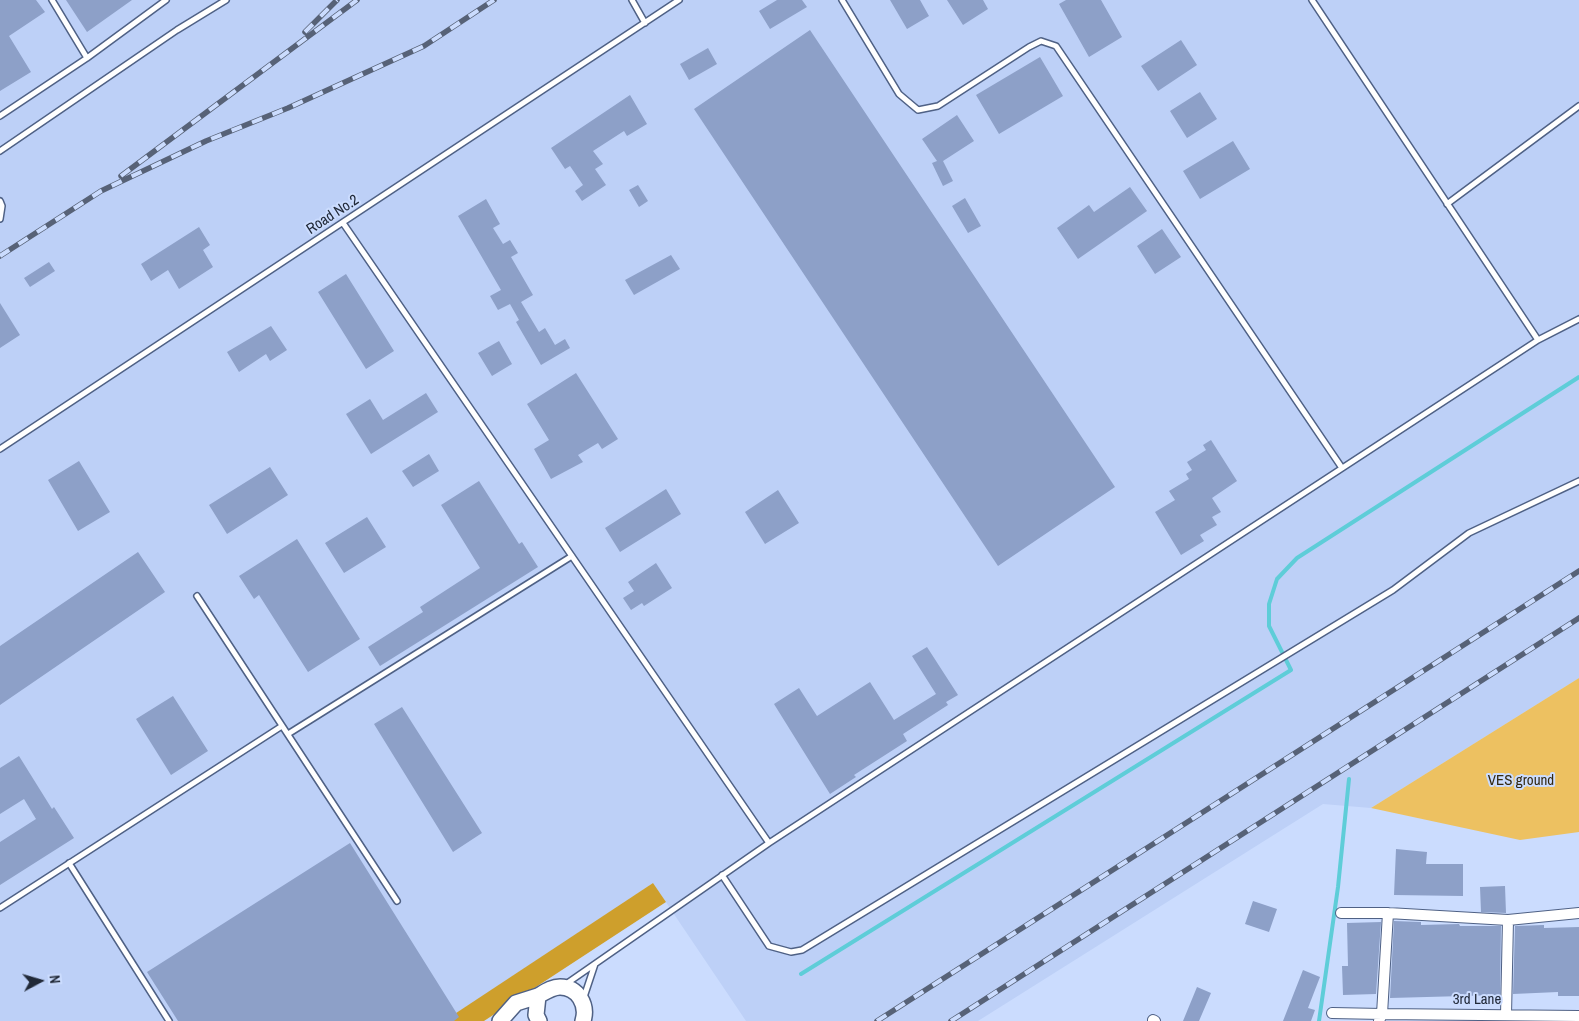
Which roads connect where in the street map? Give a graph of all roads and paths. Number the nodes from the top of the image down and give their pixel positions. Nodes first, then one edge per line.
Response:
1 (52, 0) edge
2 (166, 0) edge
3 (226, 0) edge
4 (632, 0) edge
5 (679, 0) edge
6 (842, 0) edge
7 (1312, 0) edge
8 (645, 23) junction
9 (87, 58) junction
10 (1579, 106) edge
11 (0, 116) edge
12 (0, 151) edge
13 (0, 201) edge
14 (1447, 204) junction
15 (0, 219) edge
16 (343, 223) junction
17 (1579, 319) edge
18 (1538, 340) junction
19 (0, 440) edge
20 (2, 448) edge
21 (1342, 468) junction
22 (1579, 481) edge
23 (572, 556) junction
24 (197, 596) dead end
25 (282, 726) junction
26 (288, 734) junction
27 (769, 843) junction
28 (69, 863) junction
29 (722, 875) junction
30 (397, 901) dead end
31 (0, 908) edge
32 (1341, 913) dead end
33 (1388, 913) junction
34 (1579, 913) edge
35 (1508, 920) junction
36 (595, 964) junction
37 (561, 987) junction
38 (538, 996) junction
39 (583, 1002) junction
40 (1332, 1013) dead end
41 (1506, 1015) junction
42 (1381, 1018) edge
43 (1487, 1018) edge
44 (1577, 1018) edge
45 (169, 1021) edge
46 (500, 1021) edge
47 (539, 1021) edge
48 (583, 1021) edge

1 - 9 lane
2 - 9 lane
3 - 12 lane
4 - 8 lane
5 - 8 lane, Road No.2
6 - 21 lane
7 - 14 lane
8 - 16 lane, Road No.2
9 - 11 lane
10 - 14 lane
13 - 15 lane
14 - 18 lane
16 - 20 lane, Road No.2
16 - 23 lane
17 - 18 lane
18 - 21 lane
19 - 20 lane
21 - 27 lane
22 - 29 lane
23 - 26 lane
23 - 27 lane
24 - 25 lane
25 - 26 lane
25 - 28 lane
26 - 30 lane
27 - 29 lane
28 - 31 lane
28 - 45 lane
29 - 36 lane
32 - 33 street
33 - 35 street
33 - 42 street
34 - 35 street
35 - 41 street
36 - 37 lane
36 - 39 lane
37 - 38 street
37 - 39 street
38 - 46 street
38 - 47 street
39 - 48 street
40 - 42 street, 3rd Lane
41 - 43 street, 3rd Lane
41 - 44 street, 3rd Lane
42 - 43 street, 3rd Lane

